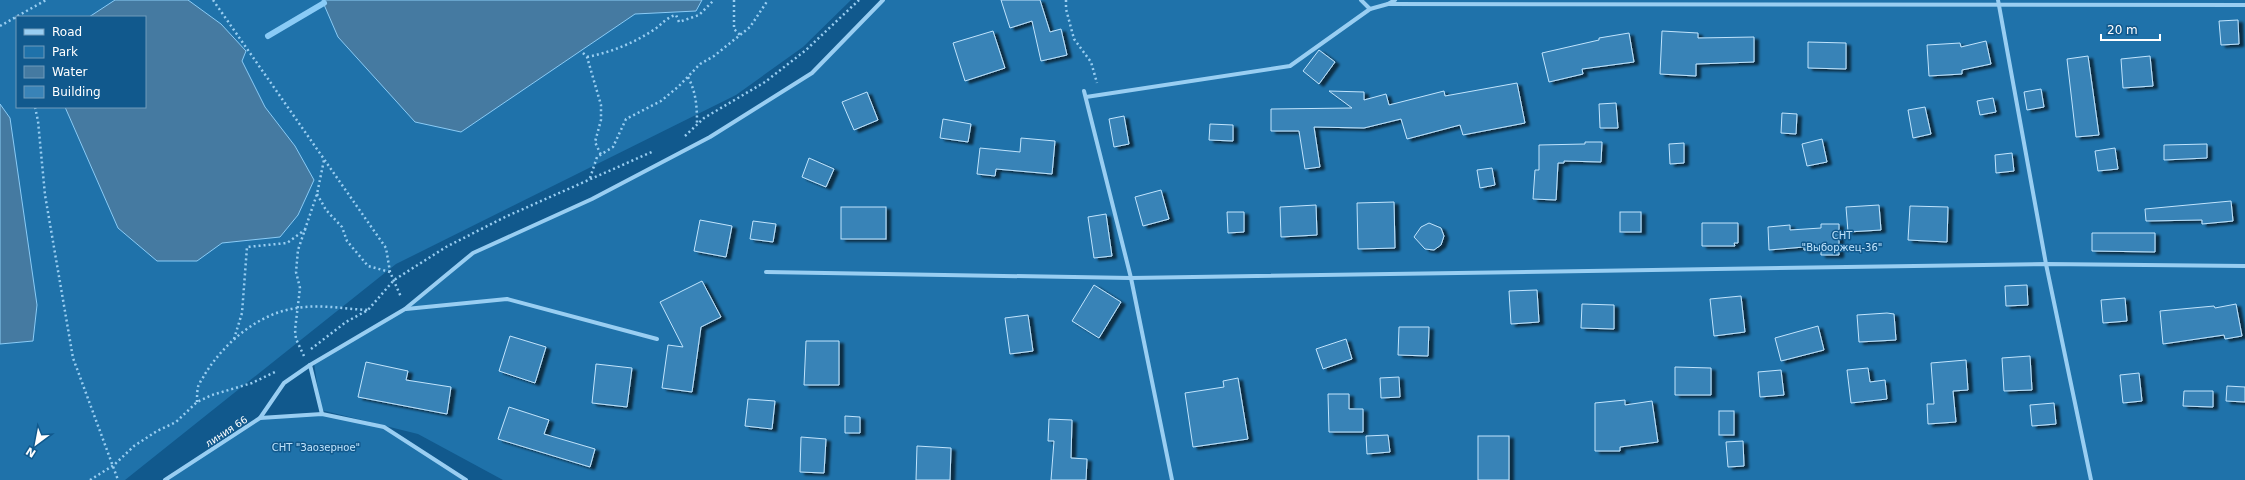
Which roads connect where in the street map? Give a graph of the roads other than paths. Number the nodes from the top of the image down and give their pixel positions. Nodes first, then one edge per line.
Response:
1 (883, 0) edge
2 (1361, 0) edge
3 (1395, 0) edge
4 (1998, 0) edge
5 (1388, 4) junction
6 (2245, 5) edge
7 (1999, 6) junction
8 (1370, 9) junction
9 (1084, 91) dead end
10 (1086, 97) junction
11 (2046, 264) junction
12 (2245, 266) edge
13 (766, 272) dead end
14 (1131, 278) junction
15 (405, 309) junction
16 (657, 339) dead end
17 (310, 365) junction
18 (322, 414) junction
19 (260, 418) junction
20 (165, 480) edge
21 (466, 480) edge
22 (1172, 480) edge
23 (2091, 480) edge

1 - 15 street
2 - 8 street
3 - 5 street
4 - 7 street
5 - 7 street
5 - 8 street
6 - 7 street
7 - 11 street
8 - 10 street
9 - 10 street
10 - 14 street
11 - 12 street
11 - 14 street
11 - 23 street
13 - 14 street
14 - 22 street
15 - 16 street
15 - 17 street
17 - 18 street
17 - 19 street, линия 66
18 - 19 street
18 - 21 street
19 - 20 street, линия 66

